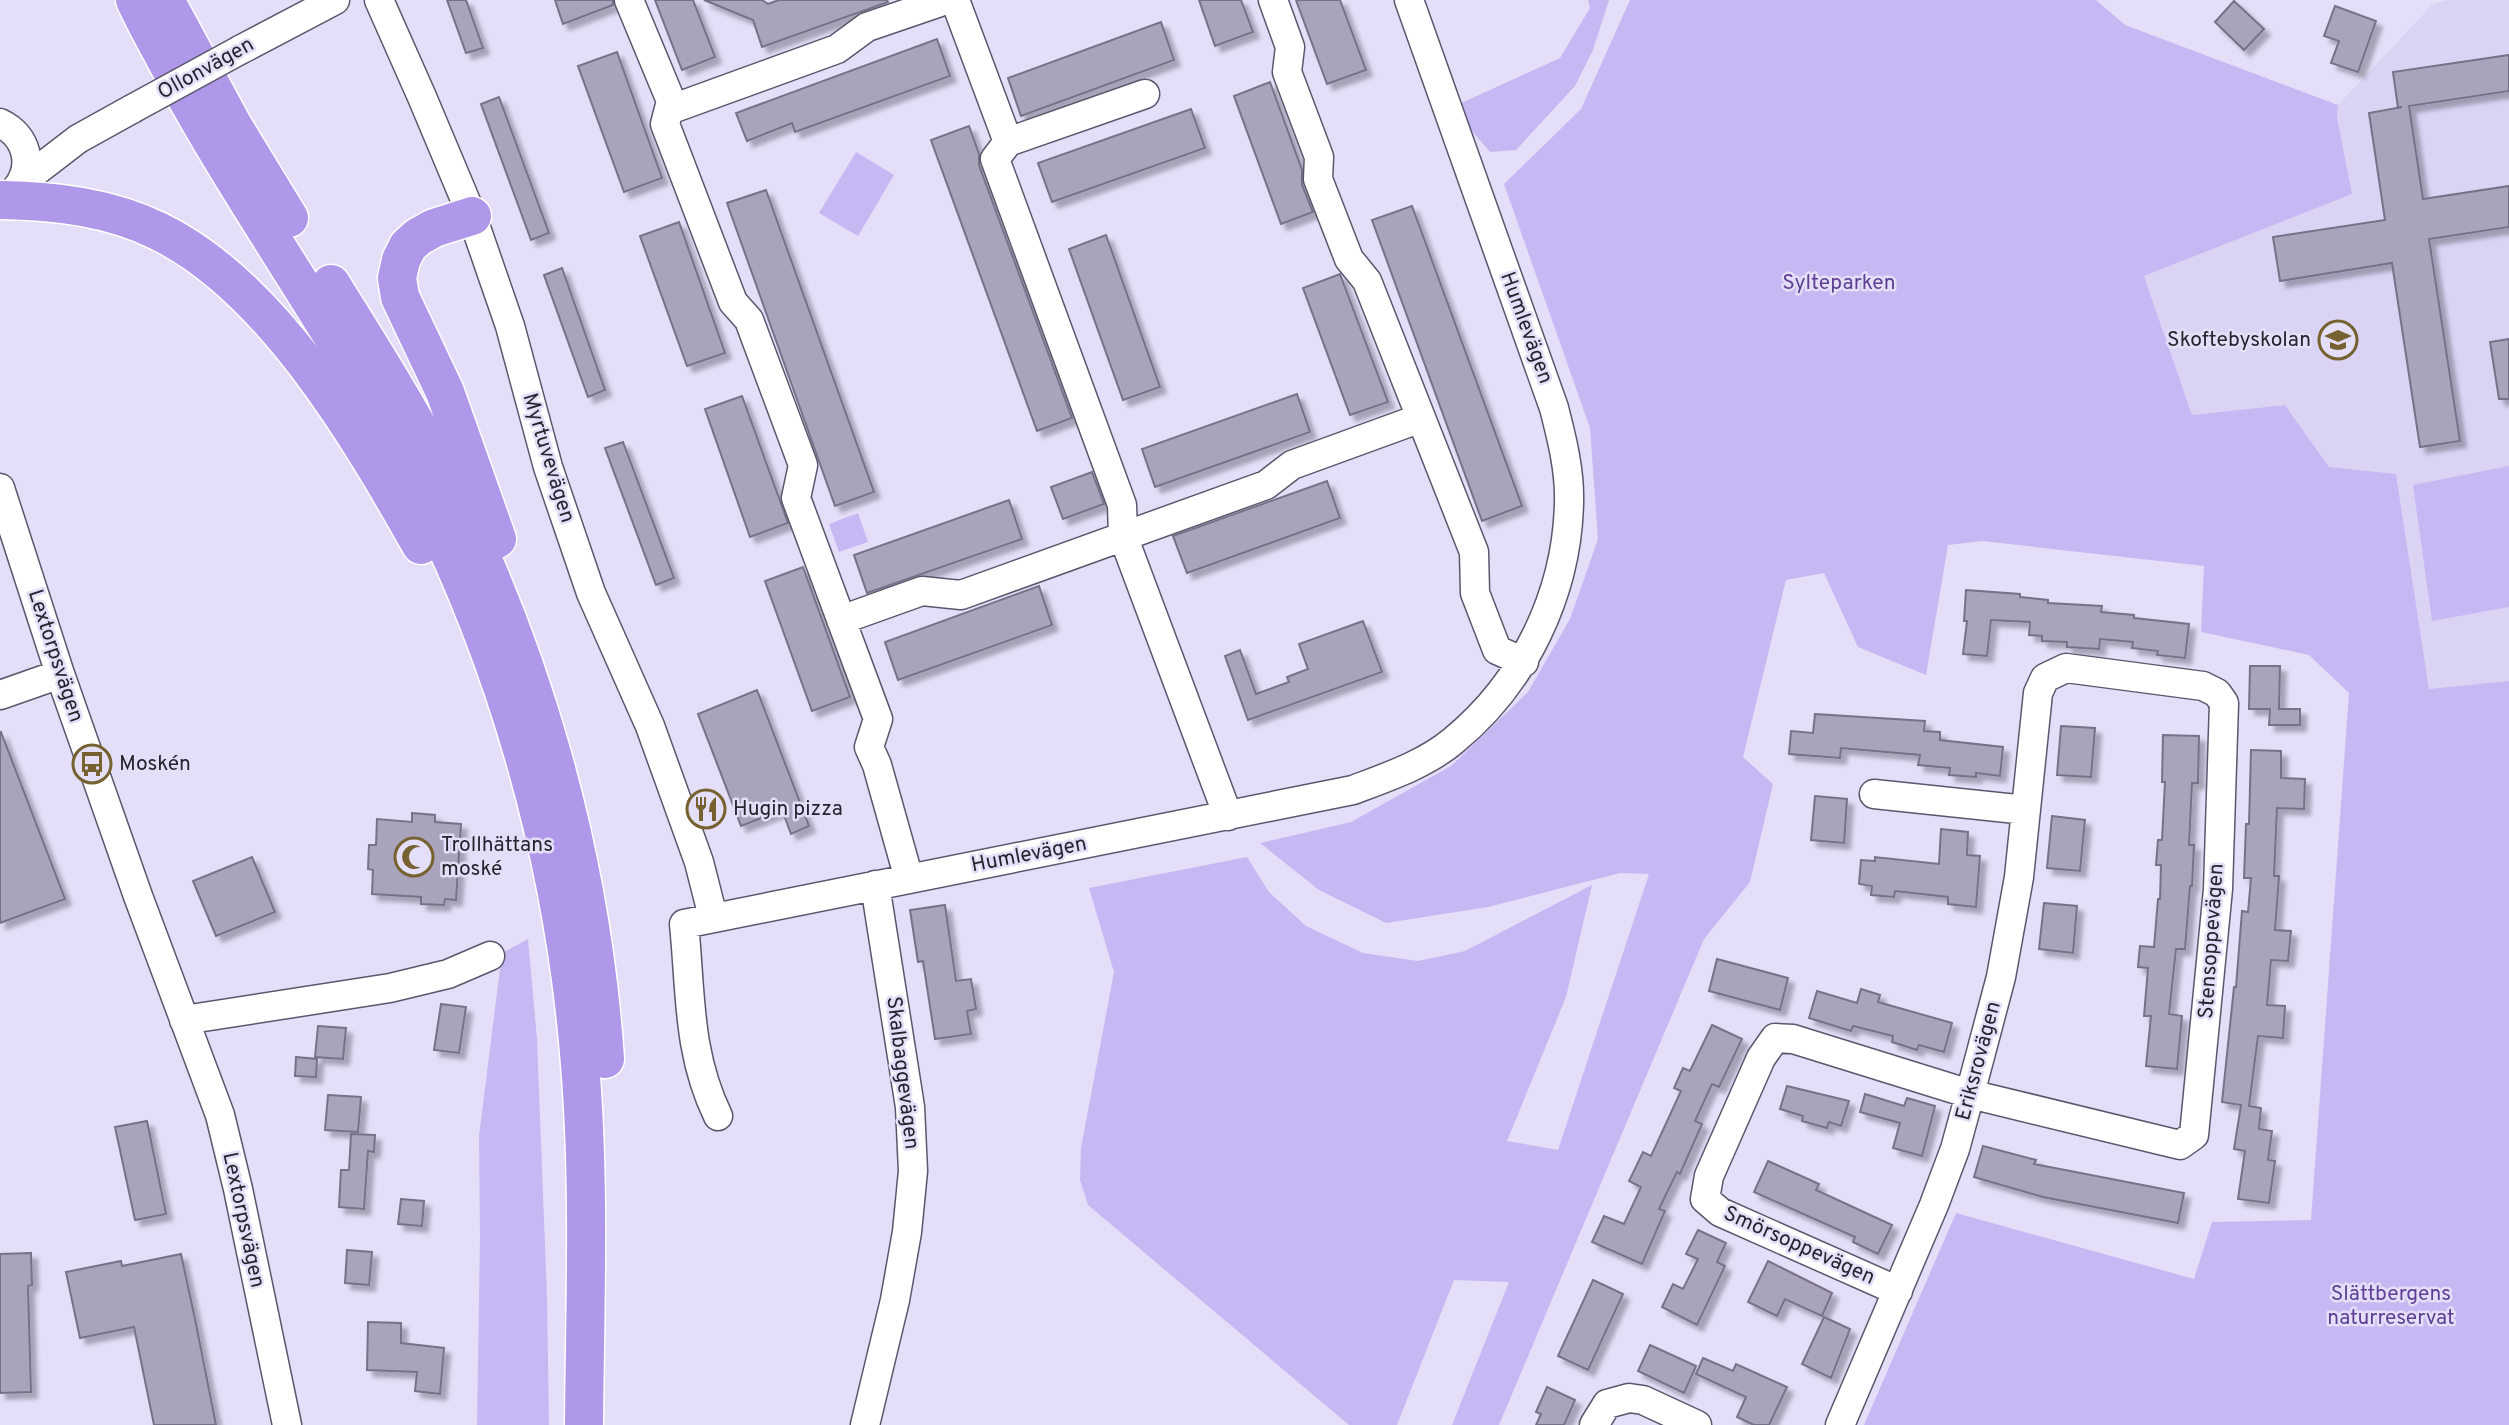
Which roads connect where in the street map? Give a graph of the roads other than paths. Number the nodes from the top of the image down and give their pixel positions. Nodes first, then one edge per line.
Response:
1 (135, 0) edge
2 (165, 0) edge
3 (335, 0) edge
4 (379, 0) edge
5 (629, 0) edge
6 (946, 0) edge
7 (955, 0) edge
8 (1273, 0) edge
9 (1409, 0) edge
10 (1145, 94) dead end
11 (669, 110) junction
12 (9, 129) edge
13 (78, 139) junction
14 (1008, 142) junction
15 (8, 194) edge
16 (471, 216) junction
17 (1420, 418) junction
18 (0, 488) edge
19 (1124, 536) junction
20 (841, 620) junction
21 (1524, 662) junction
22 (60, 674) junction
23 (2045, 678) joint
24 (518, 690) junction
25 (0, 695) edge
26 (1874, 794) dead end
27 (2026, 810) junction
28 (1228, 817) junction
29 (909, 879) junction
30 (875, 885) junction
31 (713, 917) junction
32 (490, 956) dead end
33 (184, 1020) junction
34 (1970, 1094) junction
35 (718, 1116) dead end
36 (1898, 1291) junction
37 (287, 1425) edge
38 (584, 1425) edge
39 (611, 1425) edge
40 (865, 1425) edge
41 (1594, 1425) edge
42 (1697, 1425) edge
43 (1840, 1425) edge

1 - 24 highway
2 - 24 highway
3 - 13 street, Ollonvägen, bridge
4 - 16 street, Myrtuvevägen
5 - 11 street
6 - 11 street
7 - 14 street
8 - 17 street
9 - 21 street, Humlevägen
10 - 14 street
11 - 20 street
12 - 13 street, Ollonvägen
12 - 15 street
13 - 15 street, Ollonvägen
14 - 19 street
15 - 24 highway
16 - 24 highway
16 - 31 street, Myrtuvevägen
17 - 19 street
17 - 21 street
18 - 22 street, Lextorpsvägen
19 - 20 street
19 - 28 street
20 - 29 street
21 - 28 street, Humlevägen
22 - 25 street
22 - 33 street, Lextorpsvägen
23 - 27 street, Eriksrovägen
23 - 34 street, Stensoppevägen
24 - 38 highway
24 - 39 highway
26 - 27 street
27 - 34 street, Eriksrovägen
28 - 29 street, Humlevägen
29 - 30 street, Humlevägen
30 - 31 street, Humlevägen
30 - 40 street, Skalbaggevägen
31 - 35 street, Humlevägen
32 - 33 street
33 - 37 street, Lextorpsvägen
34 - 36 street, Eriksrovägen
34 - 36 street, Smörsoppevägen
36 - 43 street, Eriksrovägen
41 - 42 street

